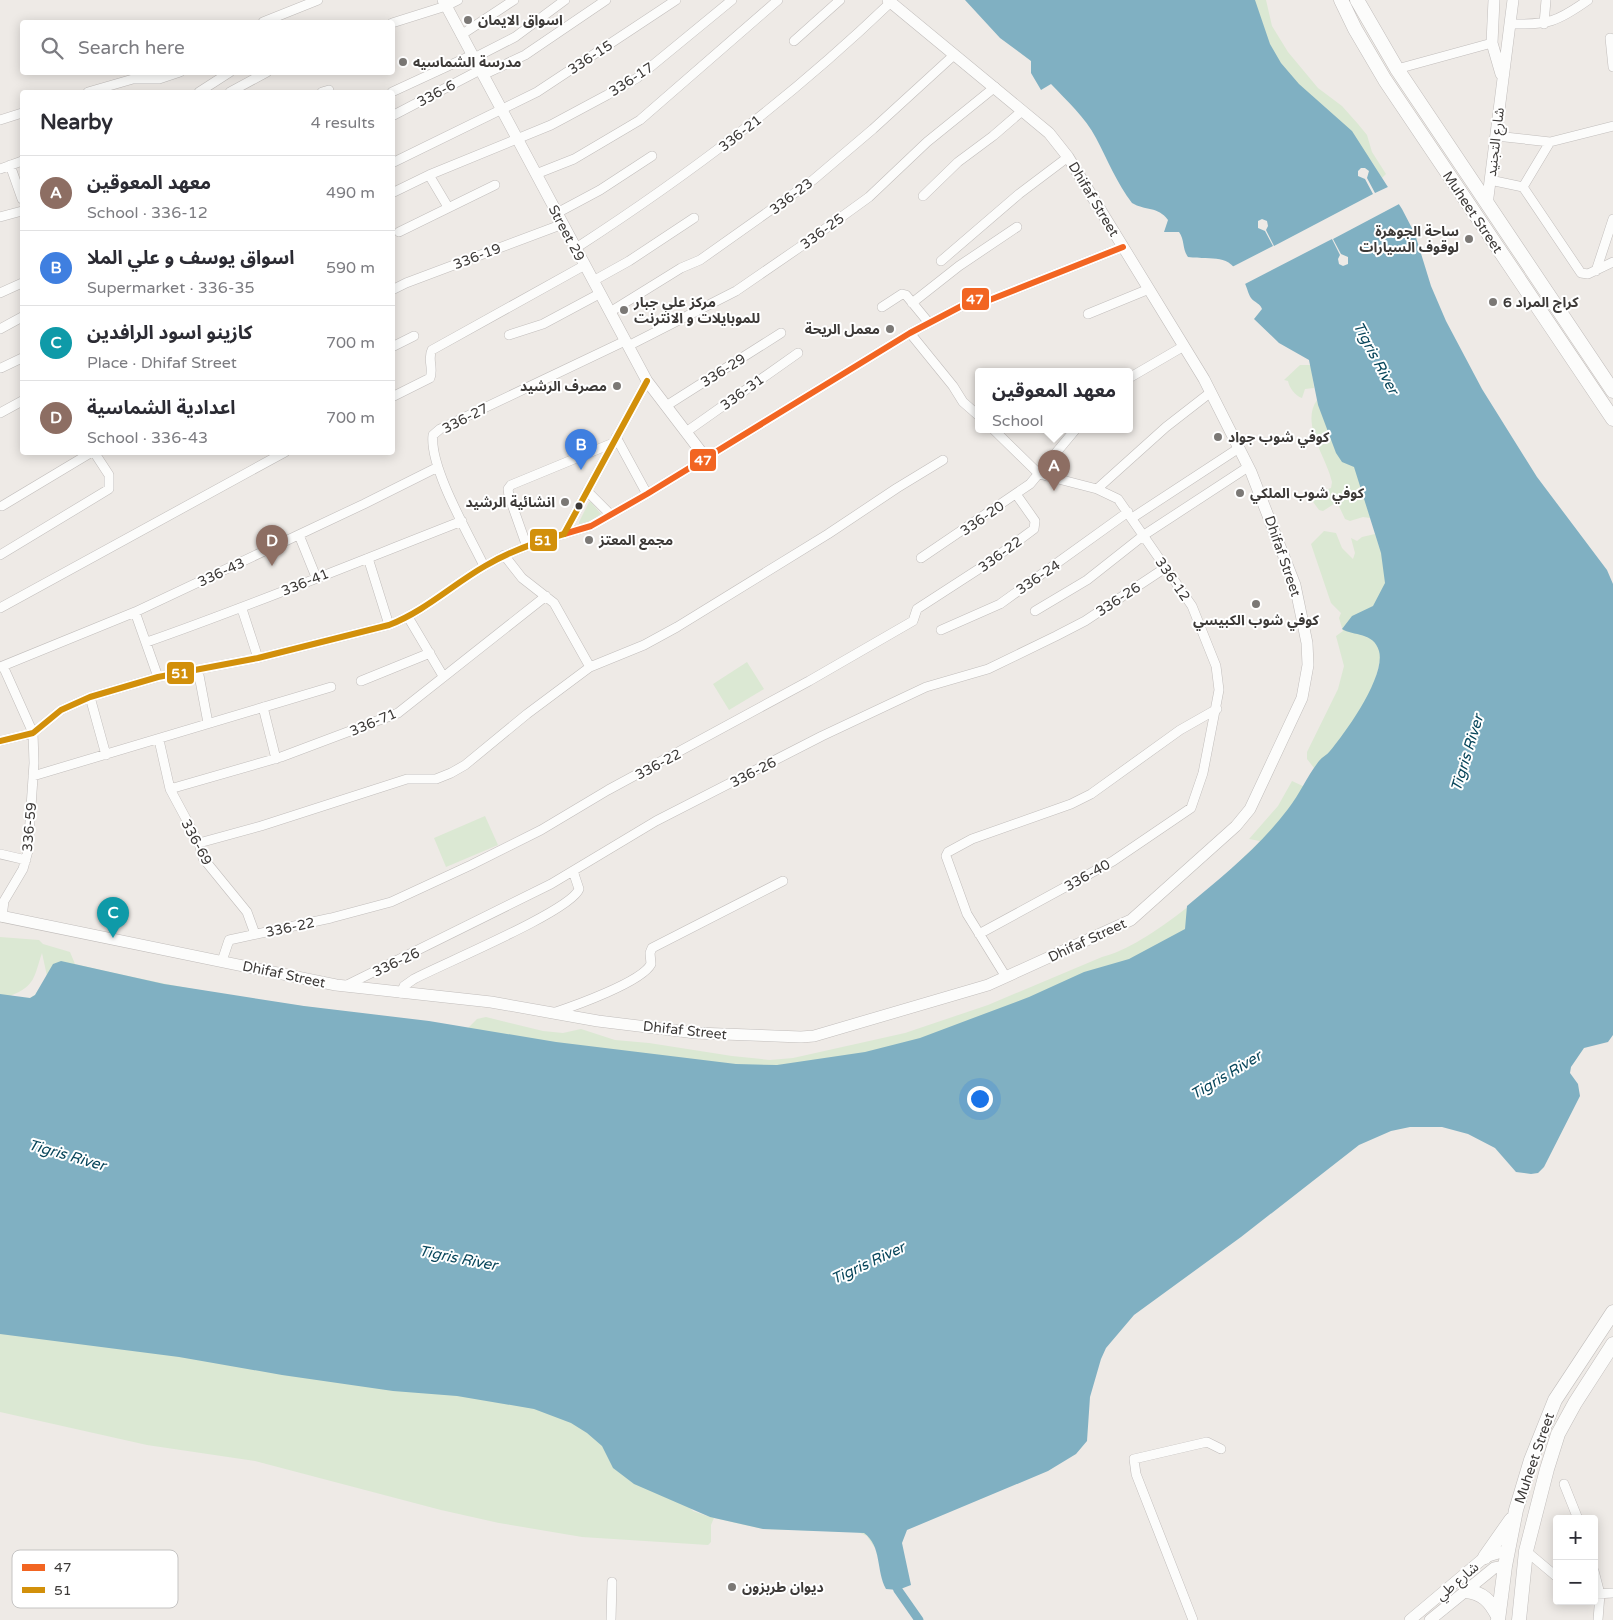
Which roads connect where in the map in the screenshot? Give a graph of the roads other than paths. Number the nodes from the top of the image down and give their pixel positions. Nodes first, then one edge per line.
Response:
1 (318, 0) edge
2 (458, 0) edge
3 (514, 0) edge
4 (565, 0) edge
5 (606, 0) edge
6 (676, 0) edge
7 (732, 0) edge
8 (778, 0) edge
9 (840, 0) edge
10 (1341, 0) edge
11 (1357, 0) edge
12 (1494, 0) edge
13 (1513, 0) edge
14 (1546, 0) edge
15 (1588, 0) edge
16 (889, 1) edge
17 (444, 3) edge
18 (268, 20) edge
19 (395, 23) edge
20 (1510, 24) junction
21 (1544, 24) junction
22 (461, 35) junction
23 (1613, 39) edge
24 (794, 41) dead end
25 (1492, 43) junction
26 (954, 55) junction
27 (473, 56) junction
28 (1613, 67) edge
29 (1397, 69) junction
30 (482, 73) junction
31 (171, 75) edge
32 (225, 75) edge
33 (261, 75) edge
34 (1503, 80) junction
35 (995, 87) junction
36 (95, 90) edge
37 (202, 90) edge
38 (234, 90) edge
39 (395, 91) edge
40 (501, 108) junction
41 (1022, 111) junction
42 (20, 114) edge
43 (395, 115) edge
44 (0, 120) edge
45 (1613, 126) edge
46 (1438, 131) junction
47 (1496, 136) junction
48 (516, 138) junction
49 (1425, 141) junction
50 (1550, 142) junction
51 (1449, 148) junction
52 (652, 156) dead end
53 (1068, 157) junction
54 (1436, 157) junction
55 (395, 161) edge
56 (20, 162) edge
57 (10, 166) junction
58 (0, 169) edge
59 (536, 174) junction
60 (429, 175) junction
61 (1490, 180) junction
62 (495, 185) dead end
63 (1523, 186) junction
64 (395, 191) edge
65 (20, 194) edge
66 (923, 196) dead end
67 (1487, 205) junction
68 (448, 207) junction
69 (20, 212) edge
70 (557, 213) junction
71 (0, 217) edge
72 (694, 218) dead end
73 (1613, 219) edge
74 (563, 224) junction
75 (1016, 227) dead end
76 (399, 232) dead end
77 (1123, 246) junction
78 (576, 248) junction
79 (941, 261) dead end
80 (1613, 262) edge
81 (585, 265) junction
82 (1596, 271) junction
83 (593, 281) junction
84 (20, 284) edge
85 (395, 288) edge
86 (1149, 289) junction
87 (0, 293) edge
88 (599, 294) junction
89 (912, 303) junction
90 (882, 306) dead end
91 (610, 312) junction
92 (1088, 314) dead end
93 (20, 318) edge
94 (929, 323) junction
95 (0, 329) edge
96 (781, 333) dead end
97 (910, 333) junction
98 (509, 335) dead end
99 (414, 336) dead end
100 (627, 343) junction
101 (395, 346) edge
102 (1184, 346) junction
103 (798, 352) dead end
104 (20, 359) edge
105 (1, 368) edge
106 (1133, 376) edge
107 (647, 380) junction
108 (1613, 391) edge
109 (1211, 392) junction
110 (395, 396) edge
111 (20, 401) edge
112 (666, 406) junction
113 (975, 412) edge
114 (0, 413) edge
115 (1613, 419) edge
116 (686, 432) junction
117 (997, 433) edge
118 (1072, 433) edge
119 (615, 440) junction
120 (1239, 448) junction
121 (88, 455) edge
122 (95, 455) edge
123 (280, 455) edge
124 (705, 457) junction
125 (943, 460) dead end
126 (438, 467) junction
127 (1248, 467) junction
128 (1039, 474) junction
129 (1096, 489) junction
130 (587, 491) junction
131 (647, 494) junction
132 (1016, 494) junction
133 (2, 506) dead end
134 (611, 515) junction
135 (1130, 515) junction
136 (462, 521) junction
137 (564, 534) junction
138 (299, 535) junction
139 (1144, 535) junction
140 (526, 544) junction
141 (0, 555) edge
142 (504, 555) junction
143 (368, 558) junction
144 (921, 558) dead end
145 (484, 566) junction
146 (1165, 568) junction
147 (316, 577) junction
148 (546, 596) junction
149 (0, 608) edge
150 (242, 609) junction
151 (1035, 611) dead end
152 (135, 612) junction
153 (408, 617) junction
154 (389, 625) junction
155 (941, 630) dead end
156 (147, 642) junction
157 (430, 652) junction
158 (258, 658) junction
159 (1, 667) edge
160 (590, 667) junction
161 (198, 670) junction
162 (443, 676) junction
163 (158, 677) junction
164 (361, 681) dead end
165 (331, 687) dead end
166 (90, 697) junction
167 (263, 707) junction
168 (1217, 709) junction
169 (208, 723) junction
170 (33, 733) junction
171 (159, 740) junction
172 (0, 741) edge
173 (106, 755) junction
174 (276, 759) junction
175 (33, 776) junction
176 (170, 789) junction
177 (1191, 808) joint
178 (199, 843) junction
179 (0, 854) edge
180 (26, 860) junction
181 (573, 871) junction
182 (782, 881) dead end
183 (1, 916) edge
184 (255, 934) junction
185 (979, 934) junction
186 (222, 961) junction
187 (1006, 977) junction
188 (345, 986) junction
189 (401, 992) junction
190 (552, 1014) junction
191 (1613, 1312) edge
192 (1613, 1344) edge
193 (1222, 1449) dead end
194 (1564, 1484) dead end
195 (1516, 1510) junction
196 (1576, 1515) edge
197 (1510, 1543) junction
198 (1525, 1552) junction
199 (1486, 1557) junction
200 (1504, 1572) junction
201 (1553, 1574) edge
202 (1522, 1580) junction
203 (612, 1582) dead end
204 (1466, 1591) junction
205 (1613, 1593) edge
206 (1598, 1594) edge
207 (1597, 1605) edge
208 (1498, 1618) edge
209 (611, 1620) edge
210 (1193, 1620) edge
211 (1410, 1620) edge
212 (1430, 1620) edge
213 (1520, 1620) edge
214 (1598, 1620) edge

1 - 18 street
2 - 17 street
3 - 22 street
4 - 27 street
5 - 30 street, 336-6
6 - 40 street, 336-15
7 - 48 street, 336-17
8 - 59 street
9 - 24 street
10 - 49 main road, Muheet Street
11 - 29 main road, Muheet Street
12 - 25 street, شارع التجنيد
13 - 20 street, شارع التجنيد
14 - 21 street
15 - 21 street
16 - 26 street, Dhifaf Street
16 - 78 street, 336-21
17 - 19 street
17 - 22 street, Street 29
20 - 21 street
20 - 34 street, شارع التجنيد
22 - 27 street, Street 29
23 - 28 street
25 - 29 street
25 - 34 street, شارع التجنيد
26 - 35 street, Dhifaf Street
26 - 91 street, 336-23
27 - 30 street, Street 29
27 - 39 street
29 - 46 main road, Muheet Street
30 - 40 street, Street 29
30 - 43 street, 336-6
31 - 36 street
32 - 37 street
33 - 38 street
34 - 47 street, شارع التجنيد
35 - 41 street, Dhifaf Street
35 - 100 street, 336-25
40 - 48 street, Street 29
40 - 55 street, 336-15
41 - 53 street, Dhifaf Street
41 - 66 street
42 - 44 street
45 - 50 street
46 - 49 main road
46 - 51 main road, Muheet Street
47 - 50 street
47 - 61 street, شارع التجنيد
48 - 59 street, Street 29
48 - 60 street
49 - 54 main road, Muheet Street
50 - 63 street
51 - 54 main road
51 - 67 main road, Muheet Street
52 - 70 street
53 - 77 street, Dhifaf Street
53 - 79 street
54 - 115 main road, Muheet Street
56 - 57 street
57 - 58 street
57 - 65 street
59 - 70 street, Street 29
60 - 64 street
60 - 68 street
61 - 63 street
61 - 67 street, شارع التجنيد
62 - 68 street
63 - 82 street
67 - 108 main road, Muheet Street
68 - 76 street
69 - 71 street
70 - 74 street, Street 29
72 - 83 street
73 - 82 street
74 - 78 street, Street 29
74 - 85 street, 336-19
75 - 89 street
77 - 86 street, Dhifaf Street
77 - 94 street
78 - 81 street, Street 29
80 - 82 street
81 - 83 street, Street 29
81 - 110 street
83 - 88 street, Street 29
84 - 87 street
86 - 92 street
86 - 102 street, Dhifaf Street
88 - 91 street, Street 29
88 - 98 street
89 - 90 street
89 - 94 street
91 - 100 street, Street 29
93 - 95 street
94 - 97 street
96 - 112 street, 336-29
97 - 113 street
97 - 124 street
99 - 101 street
100 - 107 street, Street 29
100 - 126 street, 336-27
102 - 106 street
102 - 109 street, Dhifaf Street
103 - 116 street, 336-31
104 - 105 street
107 - 112 street, Street 29
107 - 119 street
109 - 120 street, Dhifaf Street
109 - 129 street
111 - 114 street
112 - 116 street, Street 29
116 - 124 street, Street 29
117 - 128 street, 336-12
118 - 128 street, 336-20
119 - 130 street
119 - 131 street
119 - 140 street
120 - 127 street, Dhifaf Street
120 - 135 street, 336-24
121 - 133 street
122 - 141 street
123 - 149 street
124 - 131 street
125 - 160 street
126 - 136 street, 336-27
126 - 138 street, 336-43
127 - 139 street
127 - 187 street, Dhifaf Street
128 - 129 street, 336-12
128 - 132 street, 336-20
129 - 135 street, 336-12
130 - 134 street
130 - 137 street
131 - 134 street
132 - 144 street, 336-20
132 - 184 street, 336-22
134 - 137 street
135 - 139 street, 336-12
135 - 155 street, 336-24
136 - 143 street, 336-41
136 - 145 street, 336-27
137 - 140 street
138 - 147 street
138 - 152 street, 336-43
139 - 146 street, 336-12
139 - 151 street
140 - 142 street
142 - 145 street
142 - 148 street
143 - 147 street, 336-41
143 - 154 street
145 - 153 street
146 - 168 street, 336-12
146 - 181 street, 336-26
147 - 150 street, 336-41
148 - 160 street
148 - 162 street, 336-71
150 - 156 street, 336-41
150 - 158 street
152 - 156 street
152 - 159 street, 336-43
153 - 154 street
153 - 157 street
154 - 158 street
156 - 163 street
157 - 162 street
157 - 164 street
158 - 161 street
159 - 170 street
160 - 178 street
161 - 163 street
161 - 169 street
162 - 174 street, 336-71
163 - 166 street
165 - 167 street
166 - 170 street
166 - 173 street
167 - 169 street
167 - 174 street
168 - 177 street, 336-12
168 - 185 street
169 - 171 street
170 - 172 street
170 - 175 street, 336-59
171 - 173 street
171 - 176 street, 336-69
173 - 175 street
174 - 176 street, 336-71
175 - 180 street, 336-59
176 - 178 street, 336-69
177 - 185 street, 336-40
178 - 184 street, 336-69
179 - 180 street
180 - 183 street, 336-59
181 - 188 street, 336-26
181 - 189 street
182 - 190 street
183 - 186 street, Dhifaf Street
184 - 186 street, 336-22
185 - 187 street
186 - 188 street, Dhifaf Street
187 - 190 street, Dhifaf Street
188 - 189 street, Dhifaf Street
189 - 190 street, Dhifaf Street
191 - 195 main road, Muheet Street
192 - 198 main road, Muheet Street
193 - 210 street
194 - 196 street
195 - 197 main road, Muheet Street
195 - 199 main road
197 - 198 main road
197 - 199 street, شارع طي
197 - 200 main road, Muheet Street
198 - 200 main road
198 - 201 street
198 - 202 main road, Muheet Street
199 - 211 street, شارع طي
200 - 202 main road
200 - 204 street, شارع طي
200 - 208 main road, Muheet Street
202 - 213 main road, Muheet Street
203 - 209 street
204 - 208 main road
204 - 212 street, شارع طي
205 - 206 street
207 - 214 street

